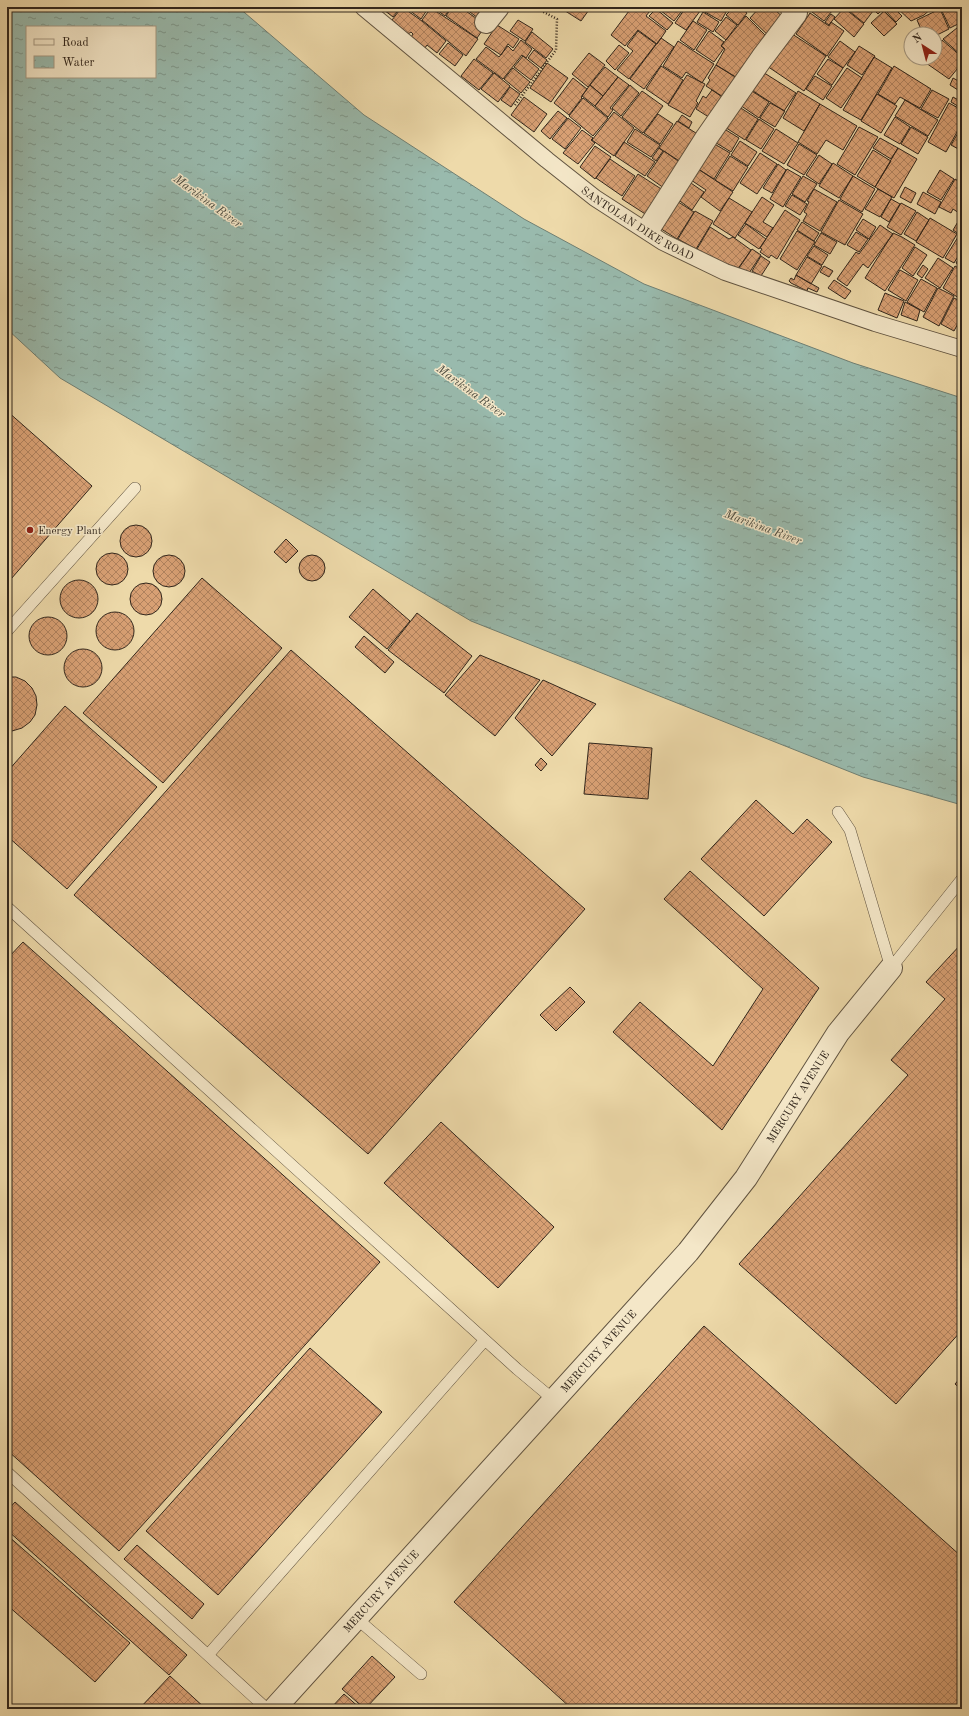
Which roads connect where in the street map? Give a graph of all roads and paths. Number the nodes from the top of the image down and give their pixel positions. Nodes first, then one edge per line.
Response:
1 (363, 7) edge
2 (534, 7) edge
3 (791, 7) edge
4 (514, 107) dead end
5 (650, 225) dead end
6 (962, 349) edge
7 (135, 488) dead end
8 (7, 631) edge
9 (838, 812) dead end
10 (962, 880) edge
11 (7, 907) edge
12 (891, 968) junction
13 (485, 1340) junction
14 (554, 1400) junction
15 (7, 1472) edge
16 (356, 1618) junction
17 (208, 1655) junction
18 (421, 1674) dead end
19 (267, 1709) edge
20 (274, 1709) edge

1 - 6 street, SANTOLAN DIKE ROAD
2 - 4 path
3 - 5 street
7 - 8 lane
9 - 12 lane
10 - 12 lane
11 - 13 lane
12 - 14 street, MERCURY AVENUE
13 - 14 lane
13 - 17 lane
14 - 16 street, MERCURY AVENUE
15 - 17 lane
16 - 18 lane
16 - 20 street, MERCURY AVENUE
17 - 19 lane

